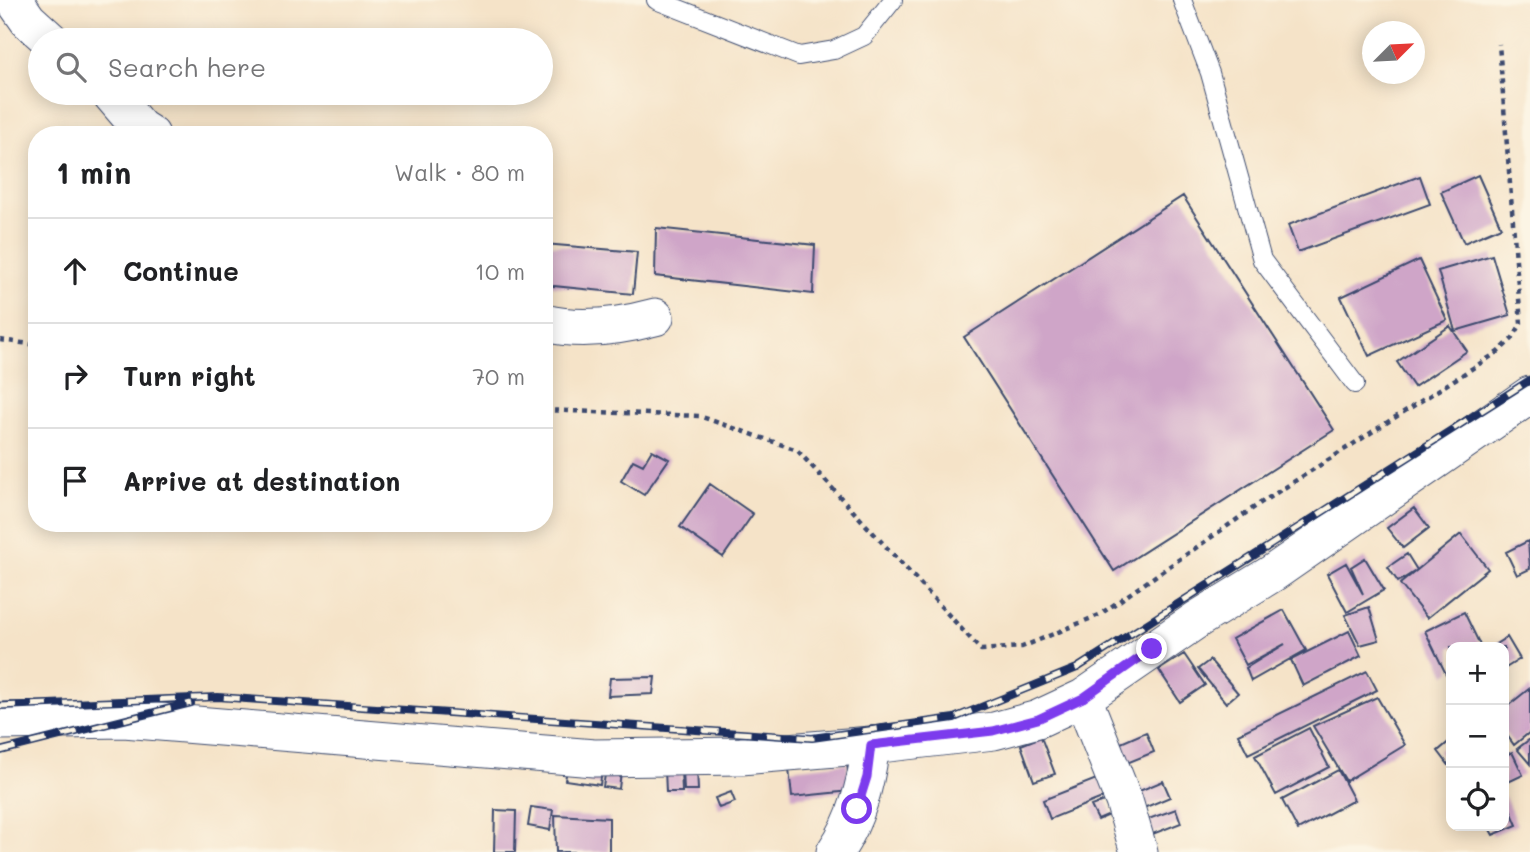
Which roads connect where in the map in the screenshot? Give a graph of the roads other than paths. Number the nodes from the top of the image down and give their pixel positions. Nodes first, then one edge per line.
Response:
1 (14, 0) edge
2 (656, 0) edge
3 (893, 0) edge
4 (1182, 0) edge
5 (37, 28) edge
6 (120, 105) edge
7 (138, 126) edge
8 (655, 317) dead end
9 (553, 324) edge
10 (1355, 383) dead end
11 (1530, 395) edge
12 (1083, 698) junction
13 (0, 721) edge
14 (871, 745) junction
15 (835, 852) edge
16 (1139, 852) edge

1 - 5 street
2 - 3 lane
4 - 10 lane
6 - 7 street
8 - 9 street
11 - 12 street
12 - 14 street
12 - 16 street
13 - 14 street
14 - 15 street

